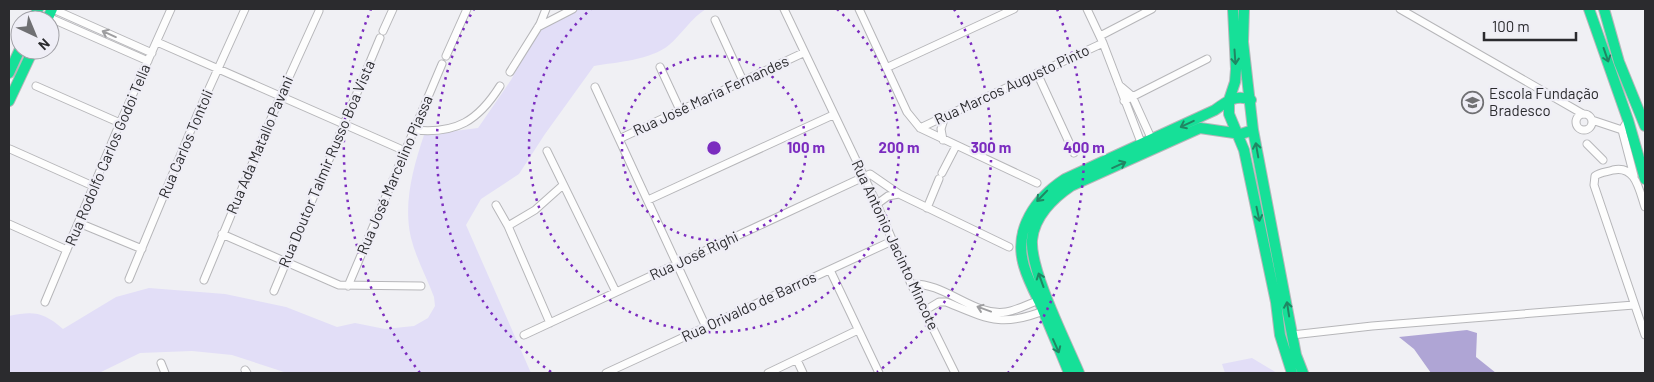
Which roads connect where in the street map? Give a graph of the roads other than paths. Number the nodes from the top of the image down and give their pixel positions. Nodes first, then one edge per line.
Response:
1 (171, 9) edge
2 (244, 9) edge
3 (393, 9) edge
4 (466, 9) edge
5 (546, 9) edge
6 (573, 9) edge
7 (784, 9) edge
8 (859, 9) edge
9 (1014, 9) edge
10 (1087, 9) edge
11 (1152, 9) edge
12 (1233, 9) edge
13 (1244, 9) edge
14 (1400, 9) edge
15 (1589, 9) edge
16 (1604, 9) edge
17 (319, 11) dead end
18 (60, 18) edge
19 (60, 19) edge
20 (715, 20) dead end
21 (538, 27) junction
22 (1101, 39) junction
23 (157, 42) junction
24 (152, 53) junction
25 (804, 53) junction
26 (446, 56) dead end
27 (1207, 59) dead end
28 (28, 60) edge
29 (148, 61) junction
30 (442, 64) dead end
31 (660, 67) dead end
32 (886, 68) junction
33 (218, 70) junction
34 (510, 72) dead end
35 (1037, 73) junction
36 (743, 81) junction
37 (1119, 84) junction
38 (36, 86) dead end
39 (500, 86) dead end
40 (594, 87) dead end
41 (1132, 96) junction
42 (280, 97) junction
43 (1229, 100) junction
44 (1251, 100) junction
45 (9, 101) edge
46 (1124, 101) junction
47 (680, 110) junction
48 (1583, 114) junction
49 (833, 115) junction
50 (945, 116) junction
51 (1592, 120) junction
52 (1628, 120) junction
53 (120, 123) junction
54 (344, 124) junction
55 (1645, 126) edge
56 (920, 128) junction
57 (415, 130) junction
58 (1253, 130) junction
59 (1622, 130) junction
60 (1237, 134) junction
61 (618, 139) junction
62 (943, 140) junction
63 (1152, 140) junction
64 (1586, 144) dead end
65 (1142, 145) junction
66 (1626, 145) junction
67 (956, 146) junction
68 (10, 149) edge
69 (405, 151) junction
70 (547, 151) dead end
71 (1637, 151) junction
72 (1074, 153) dead end
73 (1603, 160) dead end
74 (863, 176) junction
75 (1634, 176) junction
76 (1645, 179) edge
77 (1037, 183) dead end
78 (563, 184) junction
79 (886, 185) junction
80 (93, 186) junction
81 (871, 191) junction
82 (899, 194) junction
83 (648, 200) junction
84 (877, 204) junction
85 (496, 205) dead end
86 (1645, 206) edge
87 (927, 208) junction
88 (78, 223) junction
89 (9, 224) edge
90 (508, 226) junction
91 (222, 234) junction
92 (892, 241) junction
93 (1009, 247) dead end
94 (142, 248) junction
95 (67, 250) junction
96 (286, 261) junction
97 (678, 264) junction
98 (830, 270) junction
99 (129, 279) dead end
100 (204, 280) dead end
101 (910, 284) junction
102 (348, 286) junction
103 (421, 286) dead end
104 (274, 291) dead end
105 (616, 292) junction
106 (1042, 298) junction
107 (45, 302) dead end
108 (1634, 305) junction
109 (1046, 310) junction
110 (924, 311) junction
111 (550, 323) junction
112 (706, 326) junction
113 (858, 330) junction
114 (524, 335) dead end
115 (1292, 335) junction
116 (1645, 335) edge
117 (797, 360) junction
118 (161, 363) dead end
119 (165, 373) edge
120 (606, 373) edge
121 (768, 373) edge
122 (803, 373) edge
123 (880, 373) edge
124 (955, 373) edge
125 (1069, 373) edge
126 (1079, 373) edge
127 (1292, 373) edge
128 (1303, 373) edge

1 - 23 street, Rua Rodolfo Carlos Godoi Tella
2 - 33 street, Rua Carlos Tontoli
3 - 54 street, Rua Doutor Talmir Russo Boa Vista
4 - 26 street
5 - 21 street
6 - 21 street
7 - 25 street, Rua Antonio Jacinto Mincote
8 - 32 street
9 - 32 street
10 - 22 street
11 - 22 street, Rua Marcos Augusto Pinto
12 -> 43 main road
13 - 44 main road
14 - 48 street
15 -> 52 main road
16 - 55 main road
17 - 42 street, Rua Ada Matallo Pavani
24 -> 18 street
19 - 29 street
20 - 36 street
21 - 34 street
22 - 35 street, Rua Marcos Augusto Pinto
22 - 37 street
23 - 24 street, Rua Rodolfo Carlos Godoi Tella
23 - 33 street
24 - 29 street, Rua Rodolfo Carlos Godoi Tella
25 - 36 street, Rua José Maria Fernandes
25 - 49 street, Rua Antonio Jacinto Mincote
27 - 41 street
28 - 45 main road
29 - 53 street, Rua Rodolfo Carlos Godoi Tella
30 - 57 street, Rua José Marcelino Piassa
31 - 47 street
32 - 56 street
33 - 42 street
33 - 94 street, Rua Carlos Tontoli
35 - 50 street, Rua Marcos Augusto Pinto
35 - 72 street
36 - 47 street, Rua José Maria Fernandes
37 - 41 street
37 - 46 street
38 - 53 street
39 - 57 street
40 - 61 street
41 - 46 street
41 - 63 street
42 - 54 street
42 - 91 street, Rua Ada Matallo Pavani
43 - 44 main road
43 - 60 main road
43 -> 63 main road
44 - 58 main road
46 - 65 street
47 - 61 street, Rua José Maria Fernandes
48 - 51 street
48 - 51 street
49 - 74 street, Rua Antonio Jacinto Mincote
49 - 83 street
50 - 56 street, Rua Marcos Augusto Pinto
50 - 62 street
51 - 59 street
52 - 59 street
52 - 71 main road
53 - 80 street, Rua Rodolfo Carlos Godoi Tella
54 - 69 street
54 - 96 street, Rua Doutor Talmir Russo Boa Vista
56 - 62 street
57 - 69 street, Rua José Marcelino Piassa
58 - 60 main road
115 -> 58 main road
59 - 66 street
106 -> 60 main road
60 -> 127 main road
61 - 83 street
62 - 67 street
63 - 65 main road
64 - 73 street
65 -> 106 main road
66 - 71 street
66 - 75 street
67 - 77 street
67 - 87 street
68 - 80 street
69 - 102 street, Rua José Marcelino Piassa
70 - 78 street
71 - 76 main road
74 - 79 street
74 - 81 street, Rua Antonio Jacinto Mincote
74 - 97 street, Rua José Righi
75 - 86 street
75 - 108 street
78 - 90 street
78 - 105 street
79 - 81 street
79 - 82 street
80 - 88 street, Rua Rodolfo Carlos Godoi Tella
81 - 84 street, Rua Antonio Jacinto Mincote
82 - 84 street
82 - 87 street
83 - 97 street
84 - 92 street, Rua Antonio Jacinto Mincote
85 - 90 street
87 - 93 street
88 - 94 street
88 - 95 street, Rua Rodolfo Carlos Godoi Tella
89 - 95 street
90 - 111 street
91 - 96 street
91 - 100 street, Rua Ada Matallo Pavani
92 - 98 street, Rua Orivaldo de Barros
92 - 101 street, Rua Antonio Jacinto Mincote
94 - 99 street, Rua Carlos Tontoli
95 - 107 street, Rua Rodolfo Carlos Godoi Tella
96 - 102 street
96 - 104 street, Rua Doutor Talmir Russo Boa Vista
97 - 105 street, Rua José Righi
97 - 112 street
98 - 112 street, Rua Orivaldo de Barros
98 - 113 street
106 -> 101 street
101 - 110 street, Rua Antonio Jacinto Mincote
102 - 103 street
105 - 111 street, Rua José Righi
106 - 109 main road
108 - 115 street
108 - 116 street
109 - 110 street
109 -> 125 main road
109 - 126 main road
110 - 124 street, Rua Antonio Jacinto Mincote
111 - 114 street, Rua José Righi
112 - 120 street, Rua Orivaldo de Barros
113 - 117 street
113 - 123 street
115 - 128 main road
117 - 121 street
117 - 122 street
118 - 119 street

